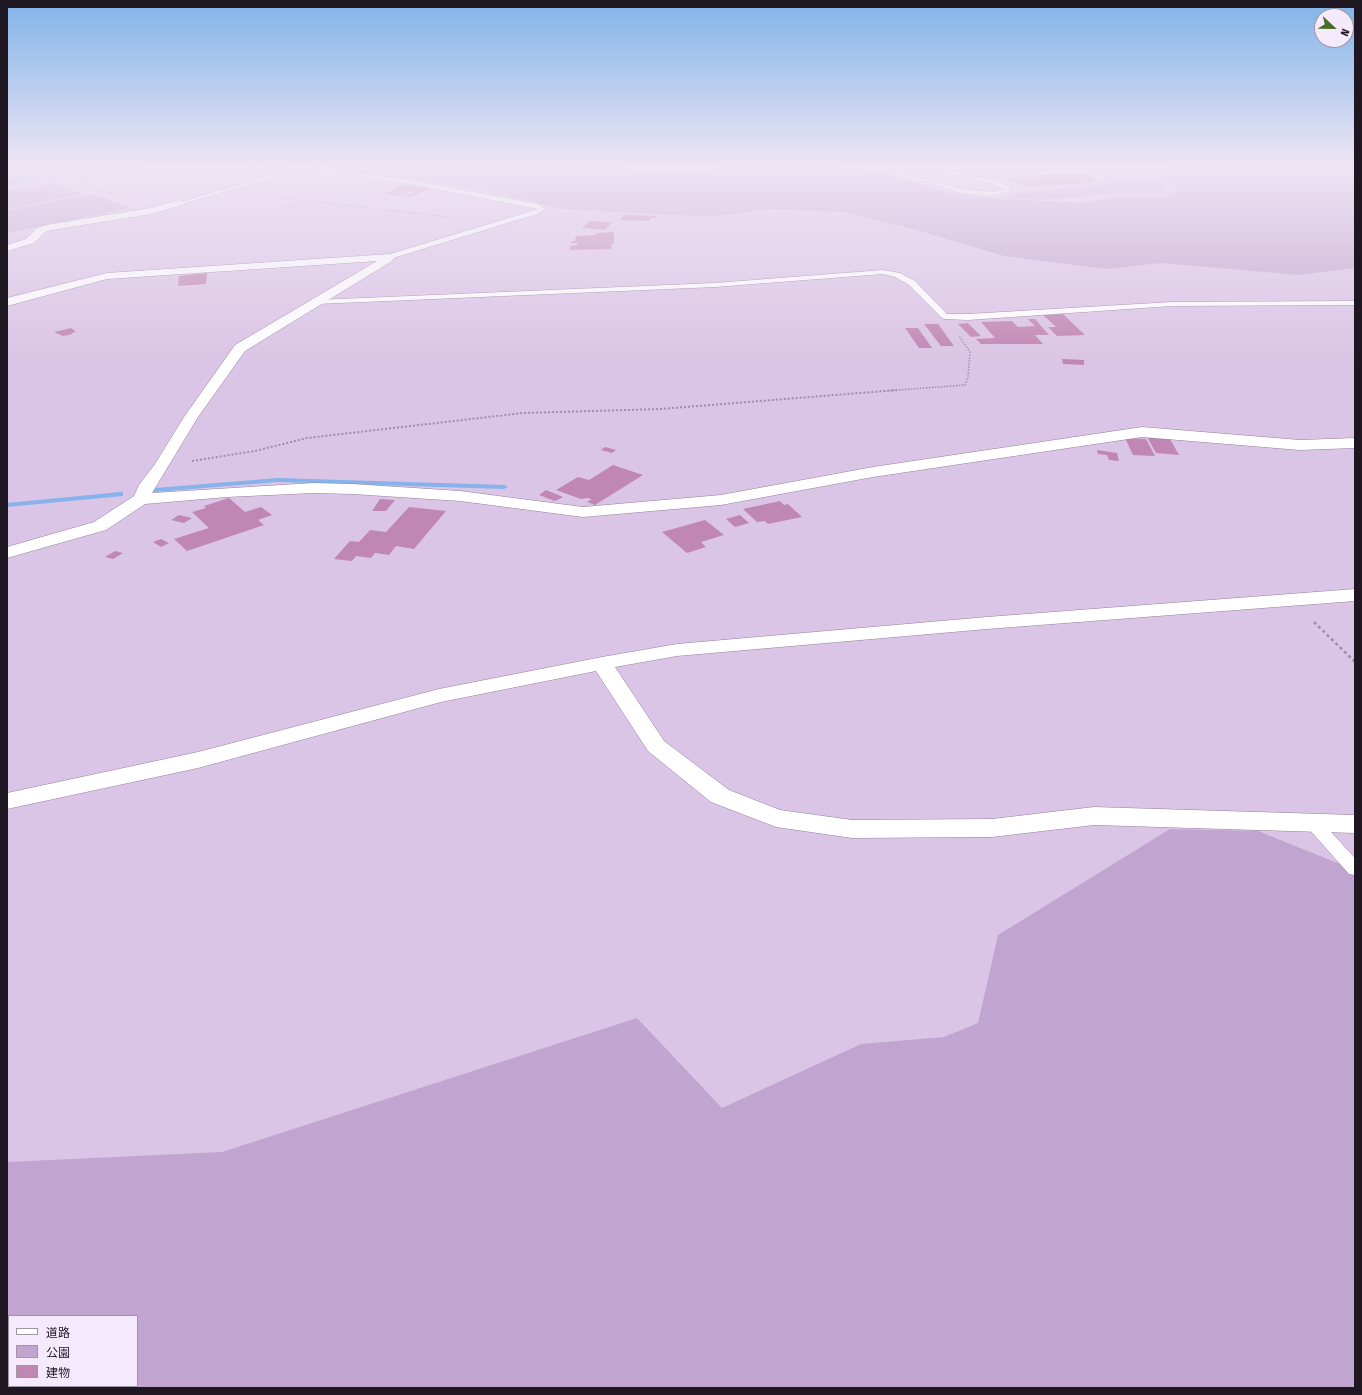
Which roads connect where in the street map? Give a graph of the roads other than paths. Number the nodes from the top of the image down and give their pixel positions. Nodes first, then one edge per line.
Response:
1 (40, 231) edge
2 (472, 231) edge
3 (7, 248) edge
4 (390, 257) junction
5 (7, 302) edge
6 (316, 302) junction
7 (1355, 303) edge
8 (1355, 443) edge
9 (141, 499) junction
10 (7, 553) edge
11 (1355, 595) edge
12 (602, 663) junction
13 (7, 801) edge
14 (1313, 823) junction
15 (1355, 824) edge
16 (1355, 869) edge

1 - 3 street
2 - 4 lane
4 - 5 street
4 - 6 street
6 - 7 lane
6 - 9 street
8 - 9 street
9 - 10 street
11 - 12 street
12 - 13 street
12 - 14 street
14 - 15 street
14 - 16 lane

